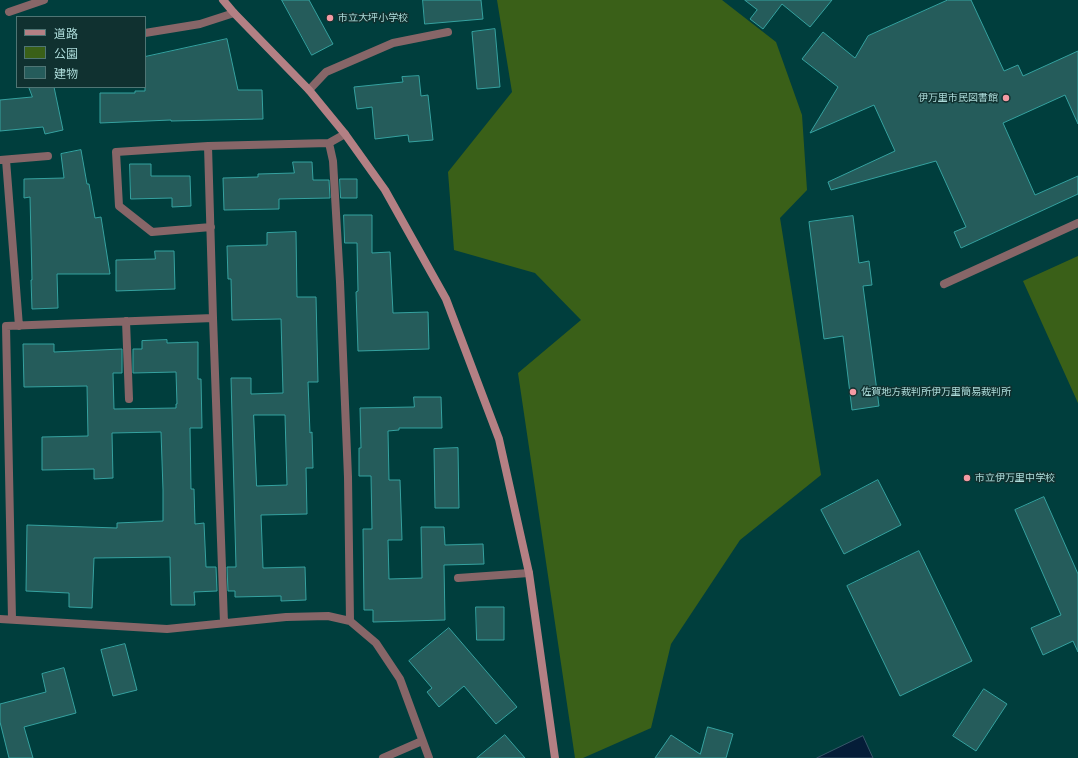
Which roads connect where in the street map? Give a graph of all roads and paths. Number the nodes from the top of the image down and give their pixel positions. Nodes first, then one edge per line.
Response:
1 (44, 0) edge
2 (223, 0) edge
3 (9, 12) dead end
4 (234, 13) junction
5 (448, 32) dead end
6 (146, 33) edge
7 (309, 90) junction
8 (345, 134) junction
9 (329, 143) junction
10 (208, 146) junction
11 (48, 156) dead end
12 (3, 160) edge
13 (1078, 223) edge
14 (211, 227) junction
15 (944, 284) dead end
16 (213, 318) junction
17 (126, 321) junction
18 (3, 326) edge
19 (19, 326) junction
20 (129, 400) dead end
21 (529, 573) junction
22 (458, 578) dead end
23 (0, 619) edge
24 (12, 619) junction
25 (350, 621) junction
26 (224, 624) junction
27 (422, 740) junction
28 (383, 758) edge
29 (429, 758) edge
30 (555, 758) edge

1 - 3 street
2 - 4 street
4 - 6 street
4 - 7 street
5 - 7 street
7 - 8 street
8 - 9 street
8 - 21 street
9 - 10 street
9 - 25 street
10 - 14 street
10 - 14 street
11 - 12 street
12 - 19 street
13 - 15 street
14 - 16 street
16 - 17 street
16 - 26 street
17 - 19 street
17 - 20 street
18 - 19 street
18 - 24 street
21 - 22 street
21 - 30 street
23 - 24 street
24 - 26 street
25 - 26 street
25 - 27 street
27 - 28 street
27 - 29 street

